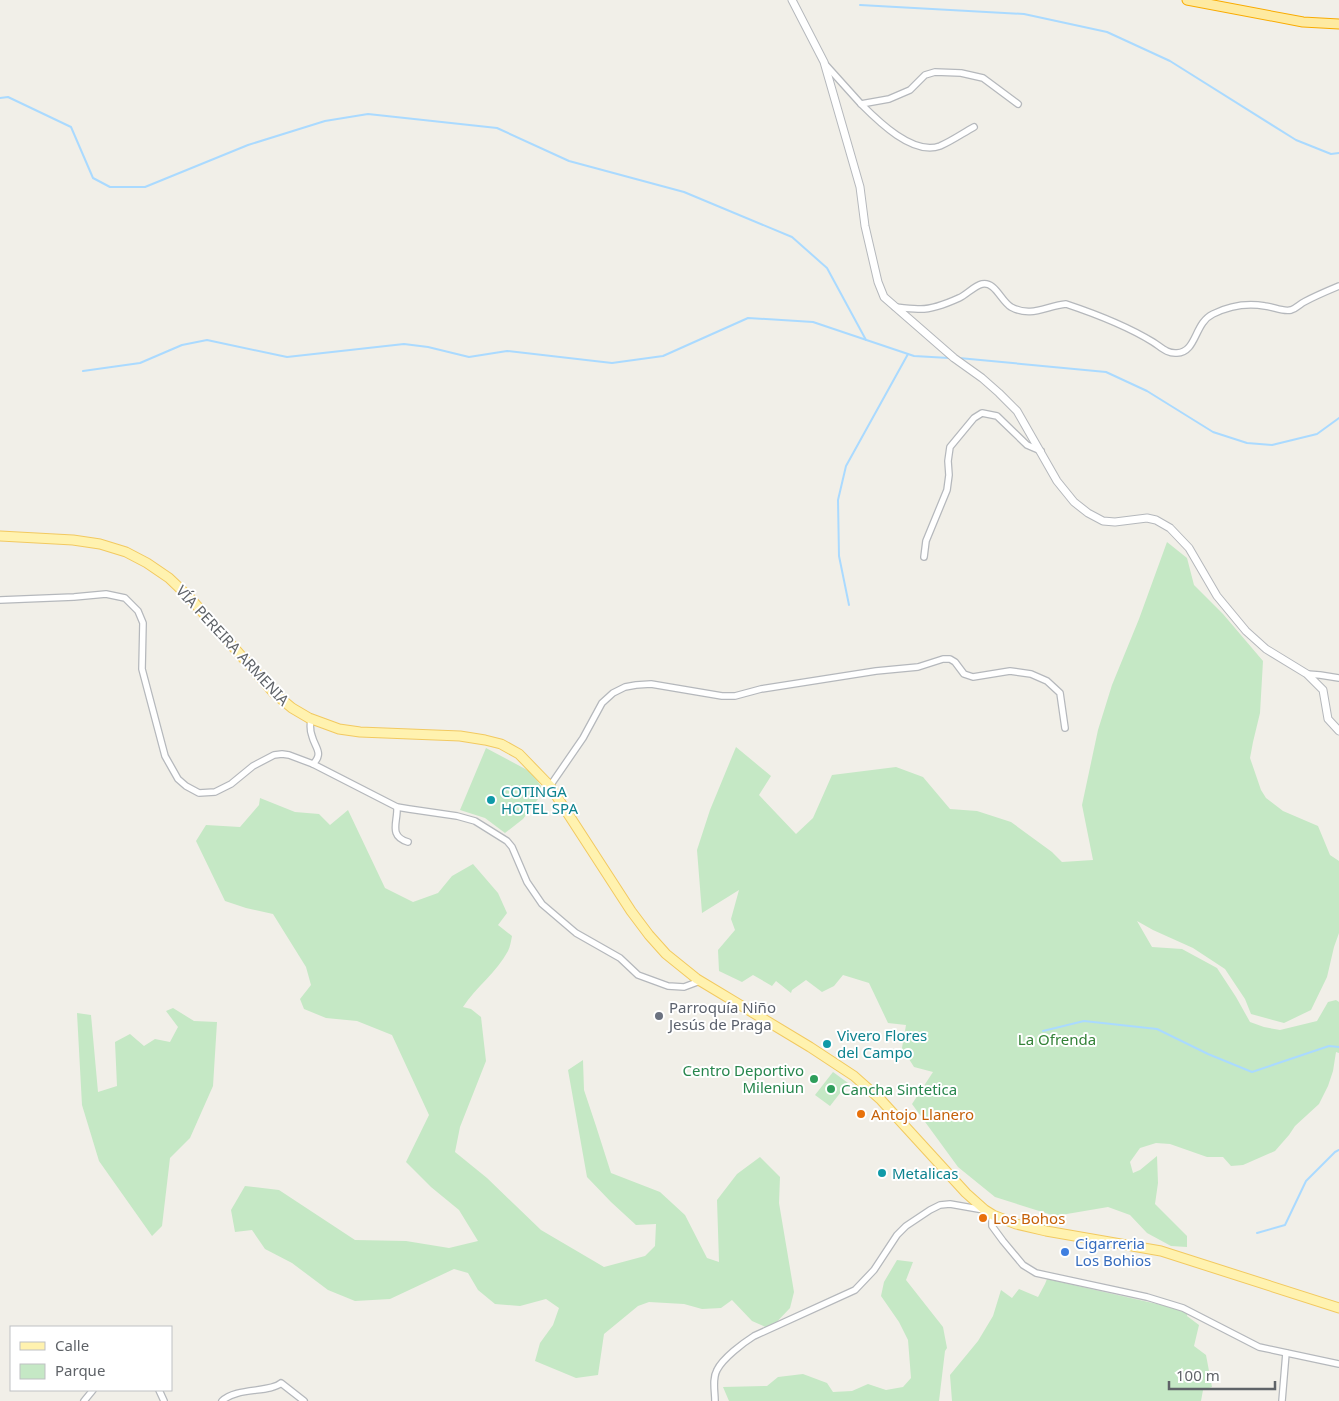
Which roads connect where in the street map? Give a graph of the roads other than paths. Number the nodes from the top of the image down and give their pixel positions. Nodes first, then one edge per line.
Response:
1 (792, 0) edge
2 (1188, 0) edge
3 (1339, 24) edge
4 (824, 62) junction
5 (861, 104) junction
6 (1018, 104) dead end
7 (974, 127) dead end
8 (1339, 286) edge
9 (895, 307) junction
10 (1041, 451) junction
11 (0, 536) edge
12 (924, 557) dead end
13 (0, 600) edge
14 (1307, 674) junction
15 (1339, 678) edge
16 (311, 719) junction
17 (1065, 728) dead end
18 (1339, 731) edge
19 (313, 764) junction
20 (550, 786) junction
21 (397, 807) junction
22 (408, 842) dead end
23 (700, 981) junction
24 (989, 1212) junction
25 (1339, 1308) edge
26 (1286, 1353) junction
27 (1339, 1364) edge
28 (92, 1391) edge
29 (84, 1401) edge
30 (222, 1401) edge
31 (304, 1401) edge
32 (715, 1401) edge
33 (1282, 1401) edge

1 - 4 street
2 - 3 highway
4 - 5 street
4 - 9 street
5 - 6 street
5 - 7 street
8 - 9 street
9 - 10 street
10 - 12 street
10 - 14 street
11 - 16 main road, VÍA PEREIRA ARMENIA
13 - 19 street
14 - 15 street
14 - 18 street
16 - 19 street
16 - 20 main road, VÍA PEREIRA ARMENIA
17 - 20 street
19 - 21 street
20 - 23 main road, VÍA PEREIRA ARMENIA
21 - 22 street
21 - 23 street
23 - 24 main road, VÍA PEREIRA ARMENIA
24 - 25 main road, VÍA PEREIRA ARMENIA
24 - 26 street
24 - 32 street
26 - 27 street
26 - 33 street
28 - 29 street
30 - 31 street

